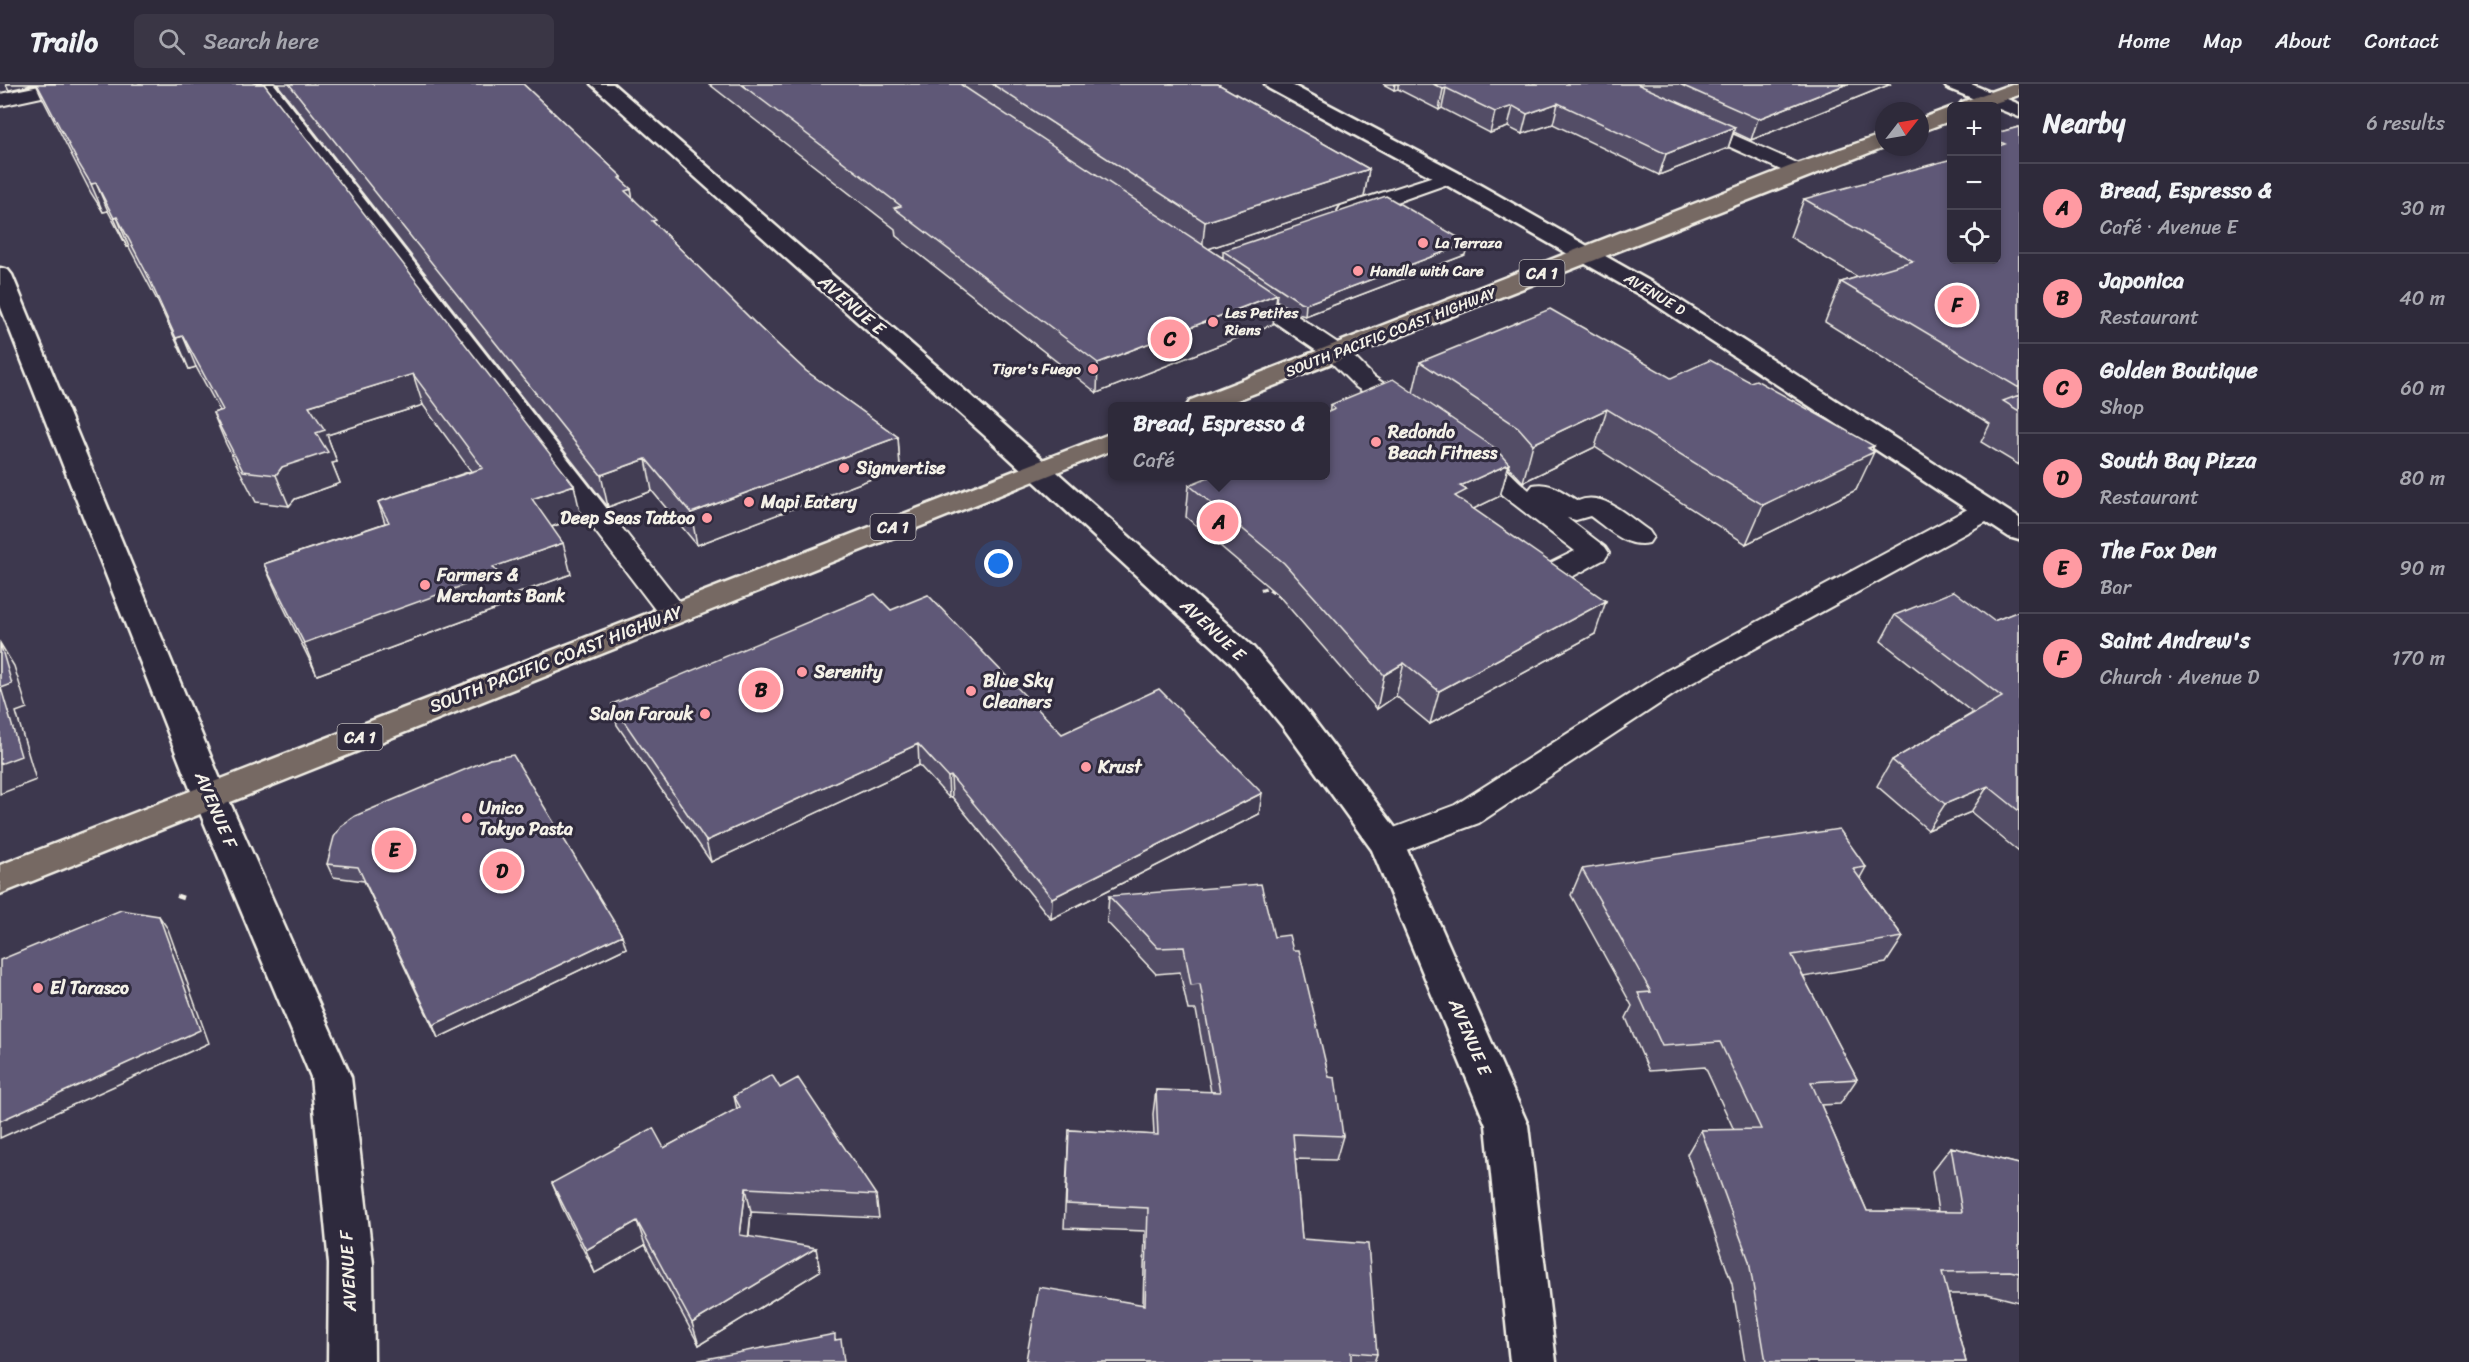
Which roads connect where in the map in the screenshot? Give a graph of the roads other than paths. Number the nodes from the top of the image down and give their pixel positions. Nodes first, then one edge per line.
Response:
1 (76, 84) edge
2 (264, 84) edge
3 (601, 84) edge
4 (1275, 84) edge
5 (1954, 84) edge
6 (2019, 88) edge
7 (1991, 98) junction
8 (0, 100) edge
9 (1980, 102) edge
10 (2019, 111) edge
11 (1671, 113) edge
12 (1947, 115) edge
13 (1929, 122) edge
14 (1875, 143) edge
15 (1799, 171) junction
16 (1449, 177) junction
17 (1329, 218) edge
18 (1589, 255) junction
19 (0, 275) edge
20 (1228, 280) edge
21 (1336, 353) junction
22 (1210, 402) edge
23 (1424, 422) edge
24 (1451, 441) edge
25 (1108, 443) edge
26 (1038, 470) junction
27 (1497, 473) junction
28 (1987, 510) junction
29 (2019, 531) edge
30 (1639, 537) dead end
31 (1542, 578) edge
32 (673, 613) junction
33 (210, 796) junction
34 (1387, 843) junction
35 (0, 880) edge
36 (351, 1362) edge
37 (1533, 1362) edge

1 - 8 lane
2 - 32 lane
3 - 26 street, AVENUE E
4 - 16 street, AVENUE D
5 - 7 street
6 - 7 highway
7 - 9 highway
7 - 10 street
11 - 15 lane
12 - 13 highway
14 - 15 highway, SOUTH PACIFIC COAST HIGHWAY / CA 1
15 - 18 highway, SOUTH PACIFIC COAST HIGHWAY / CA 1
16 - 17 lane
16 - 18 street, AVENUE D
18 - 21 highway, SOUTH PACIFIC COAST HIGHWAY / CA 1
18 - 28 street, AVENUE D
19 - 33 street, AVENUE F
20 - 21 lane
21 - 22 highway, SOUTH PACIFIC COAST HIGHWAY / CA 1
21 - 23 lane
24 - 27 lane
25 - 26 highway, SOUTH PACIFIC COAST HIGHWAY / CA 1
26 - 32 highway, SOUTH PACIFIC COAST HIGHWAY / CA 1
26 - 34 street, AVENUE E
27 - 30 lane
27 - 31 lane
28 - 29 street, AVENUE D
28 - 34 lane
32 - 33 highway, SOUTH PACIFIC COAST HIGHWAY / CA 1
33 - 35 highway, SOUTH PACIFIC COAST HIGHWAY / CA 1
33 - 36 street, AVENUE F
34 - 37 street, AVENUE E

